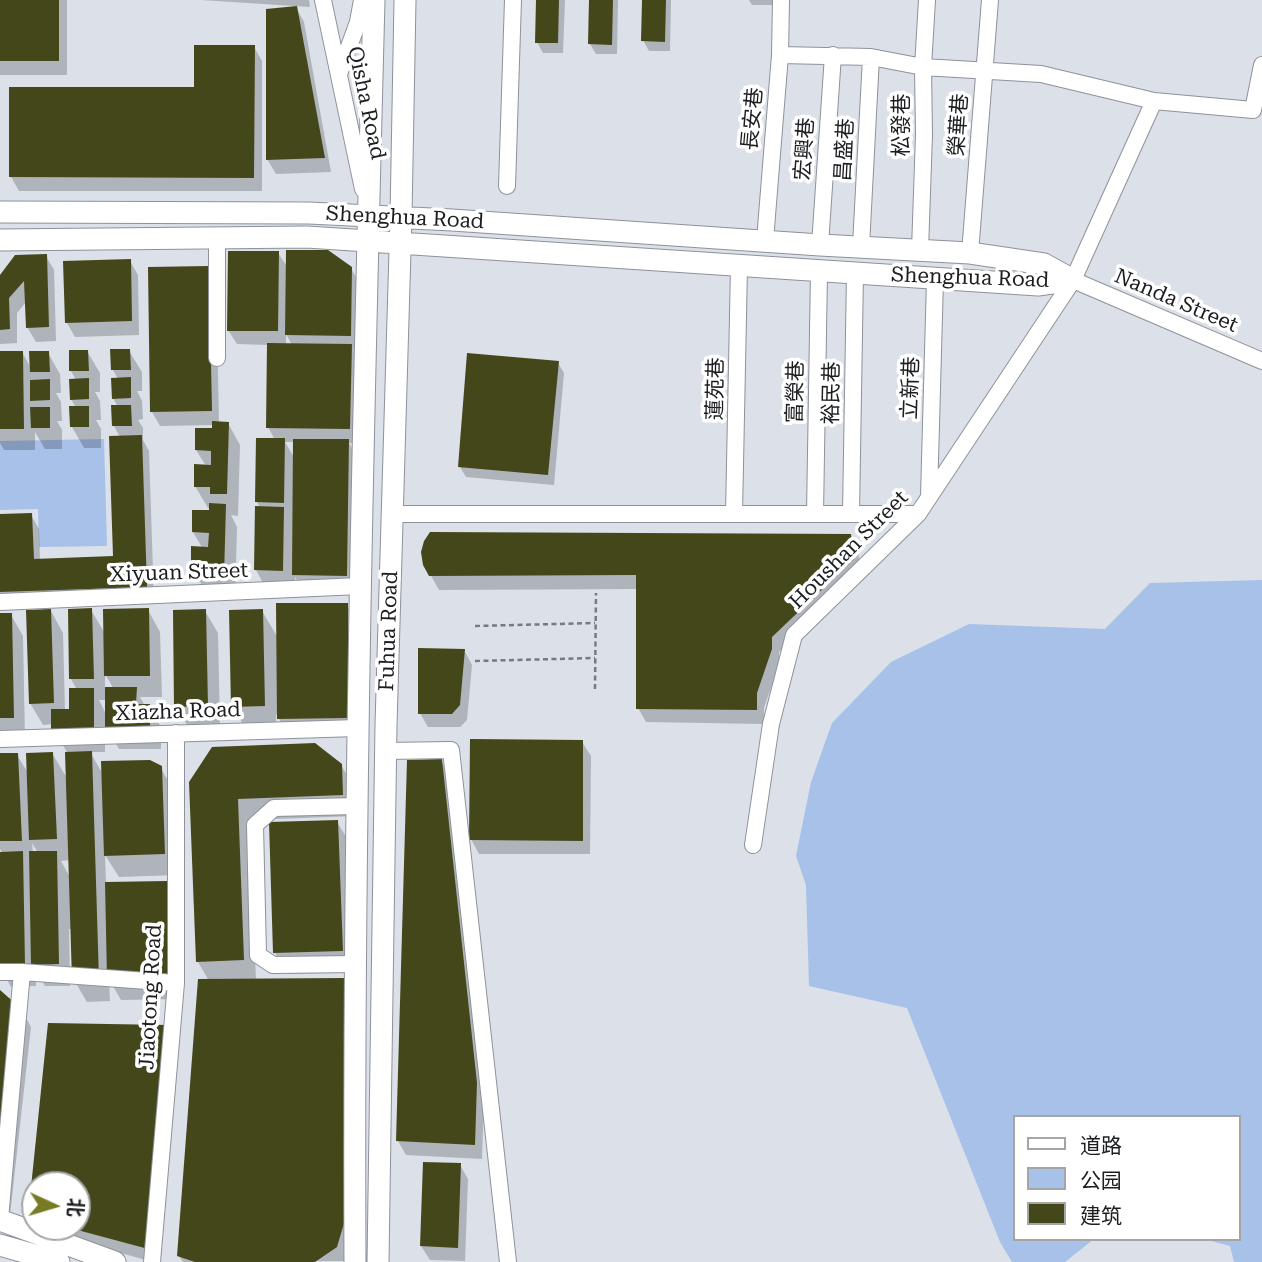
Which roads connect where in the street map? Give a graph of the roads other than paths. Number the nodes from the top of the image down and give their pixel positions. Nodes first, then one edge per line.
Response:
1 (323, 0) edge
2 (362, 0) edge
3 (373, 0) edge
4 (405, 0) edge
5 (513, 0) edge
6 (781, 0) edge
7 (927, 0) edge
8 (990, 0) edge
9 (373, 27) junction
10 (404, 28) junction
11 (780, 55) junction
12 (832, 55) junction
13 (871, 57) junction
14 (1262, 65) edge
15 (923, 67) junction
16 (984, 71) junction
17 (339, 74) junction
18 (1154, 101) junction
19 (506, 186) dead end
20 (0, 212) edge
21 (369, 215) junction
22 (401, 217) junction
23 (217, 238) junction
24 (0, 240) edge
25 (765, 240) junction
26 (368, 241) junction
27 (401, 243) junction
28 (820, 245) junction
29 (861, 246) junction
30 (920, 250) junction
31 (970, 253) junction
32 (739, 265) junction
33 (819, 271) junction
34 (855, 273) junction
35 (935, 279) junction
36 (1073, 280) junction
37 (217, 358) dead end
38 (1262, 361) edge
39 (929, 498) junction
40 (392, 514) junction
41 (734, 514) junction
42 (816, 514) junction
43 (851, 514) junction
44 (918, 514) junction
45 (360, 586) junction
46 (0, 602) edge
47 (358, 728) junction
48 (176, 733) junction
49 (0, 739) edge
50 (386, 751) junction
51 (356, 806) junction
52 (753, 845) dead end
53 (357, 964) junction
54 (0, 971) edge
55 (22, 972) junction
56 (176, 983) junction
57 (0, 1219) edge
58 (0, 1245) edge
59 (60, 1262) edge
60 (115, 1262) edge
61 (152, 1262) edge
62 (355, 1262) edge
63 (378, 1262) edge
64 (508, 1262) edge

1 - 17 street, Qisha Road
2 - 17 street
3 - 9 main road, Fuhua Road
4 - 10 main road, Fuhua Road
5 - 19 street
6 - 11 street, 長安巷
7 - 15 street, 松發巷
8 - 16 street, 榮華巷
9 - 10 main road
9 - 21 main road, Fuhua Road
10 - 22 main road, Fuhua Road
11 - 12 street
11 - 25 street, 長安巷
12 - 13 street
12 - 28 street, 宏興巷
13 - 15 street
13 - 29 street, 昌盛巷
14 - 18 street
15 - 16 street
15 - 30 street, 松發巷
16 - 18 street
16 - 31 street, 榮華巷
17 - 21 street, Qisha Road
18 - 36 street, Houshan Street
20 - 21 main road, Shenghua Road
21 - 22 main road, Shenghua Road
21 - 26 main road, Fuhua Road
22 - 25 main road, Shenghua Road
22 - 27 main road, Fuhua Road
23 - 24 main road, Shenghua Road
23 - 26 main road, Shenghua Road
23 - 37 street
25 - 28 main road, Shenghua Road
26 - 27 main road, Shenghua Road
26 - 45 main road, Fuhua Road
27 - 32 main road, Shenghua Road
27 - 40 main road, Fuhua Road
28 - 29 main road, Shenghua Road
29 - 30 main road, Shenghua Road
30 - 31 main road, Shenghua Road
31 - 36 main road, Shenghua Road
32 - 33 main road, Shenghua Road
32 - 41 street, 蓮苑巷
33 - 34 main road, Shenghua Road
33 - 42 street, 富榮巷
34 - 35 main road, Shenghua Road
34 - 43 street, 裕民巷
35 - 36 main road, Shenghua Road
35 - 39 street, 立新巷
36 - 38 street, Nanda Street
36 - 39 street, Houshan Street
39 - 44 street, Houshan Street
40 - 41 street
40 - 50 main road, Fuhua Road
41 - 42 street
42 - 43 street
43 - 44 street
44 - 52 street, Houshan Street
45 - 46 street, Xiyuan Street
45 - 47 main road, Fuhua Road
47 - 48 street, Xiazha Road
47 - 51 main road, Fuhua Road
48 - 49 street, Xiazha Road
48 - 56 street, Jiaotong Road
50 - 63 main road, Fuhua Road
50 - 64 street
51 - 53 main road, Fuhua Road
51 - 53 street
53 - 62 main road, Fuhua Road
54 - 55 street
55 - 56 street
55 - 57 street
56 - 61 street, Jiaotong Road
57 - 60 main road
58 - 59 main road

